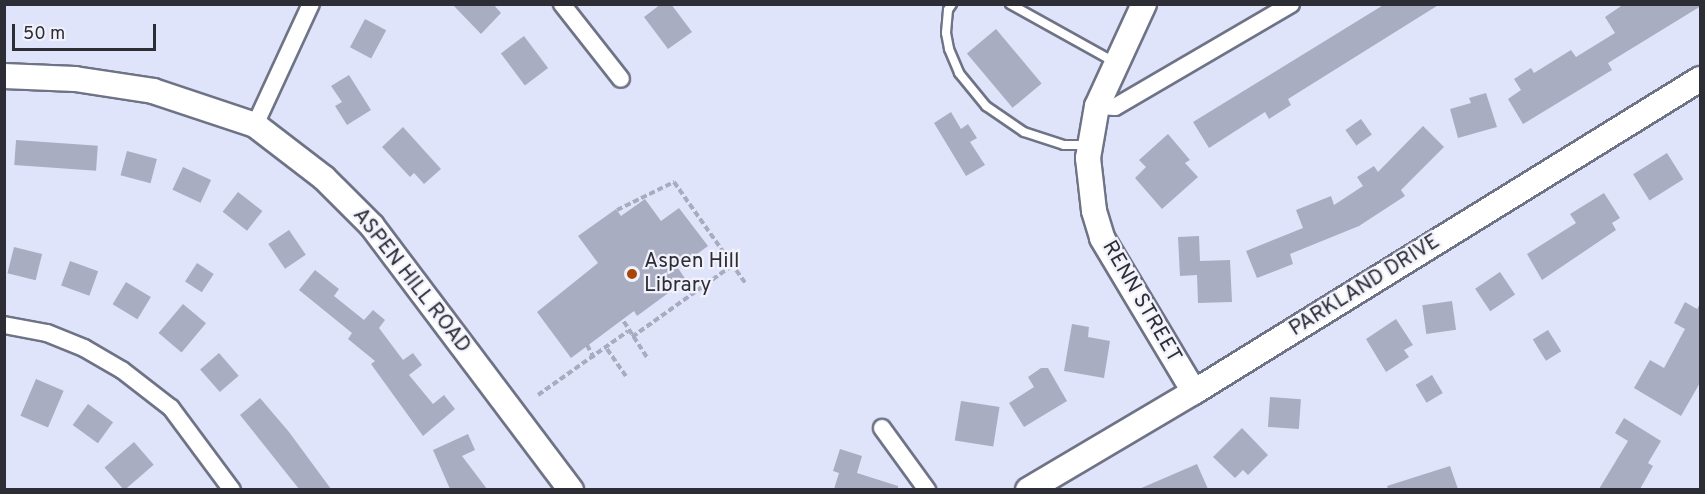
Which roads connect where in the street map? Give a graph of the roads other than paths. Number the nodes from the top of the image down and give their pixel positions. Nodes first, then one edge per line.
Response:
1 (311, 4) edge
2 (562, 4) edge
3 (952, 4) edge
4 (1010, 4) edge
5 (1144, 4) edge
6 (1291, 4) edge
7 (1117, 63) junction
8 (4, 76) edge
9 (621, 79) dead end
10 (1701, 80) edge
11 (1097, 106) junction
12 (255, 125) junction
13 (1090, 145) junction
14 (4, 324) edge
15 (1194, 392) junction
16 (882, 428) dead end
17 (232, 489) edge
18 (571, 489) edge
19 (927, 489) edge
20 (1028, 489) edge

1 - 12 street
2 - 9 street
3 - 13 lane
4 - 7 lane
5 - 7 street, RENN STREET
6 - 11 street
7 - 11 street, RENN STREET
8 - 12 street, ASPEN HILL ROAD
10 - 15 street, PARKLAND DRIVE
11 - 13 street, RENN STREET
12 - 18 street, ASPEN HILL ROAD
13 - 15 street, RENN STREET
14 - 17 street
15 - 20 street, PARKLAND DRIVE
16 - 19 street

